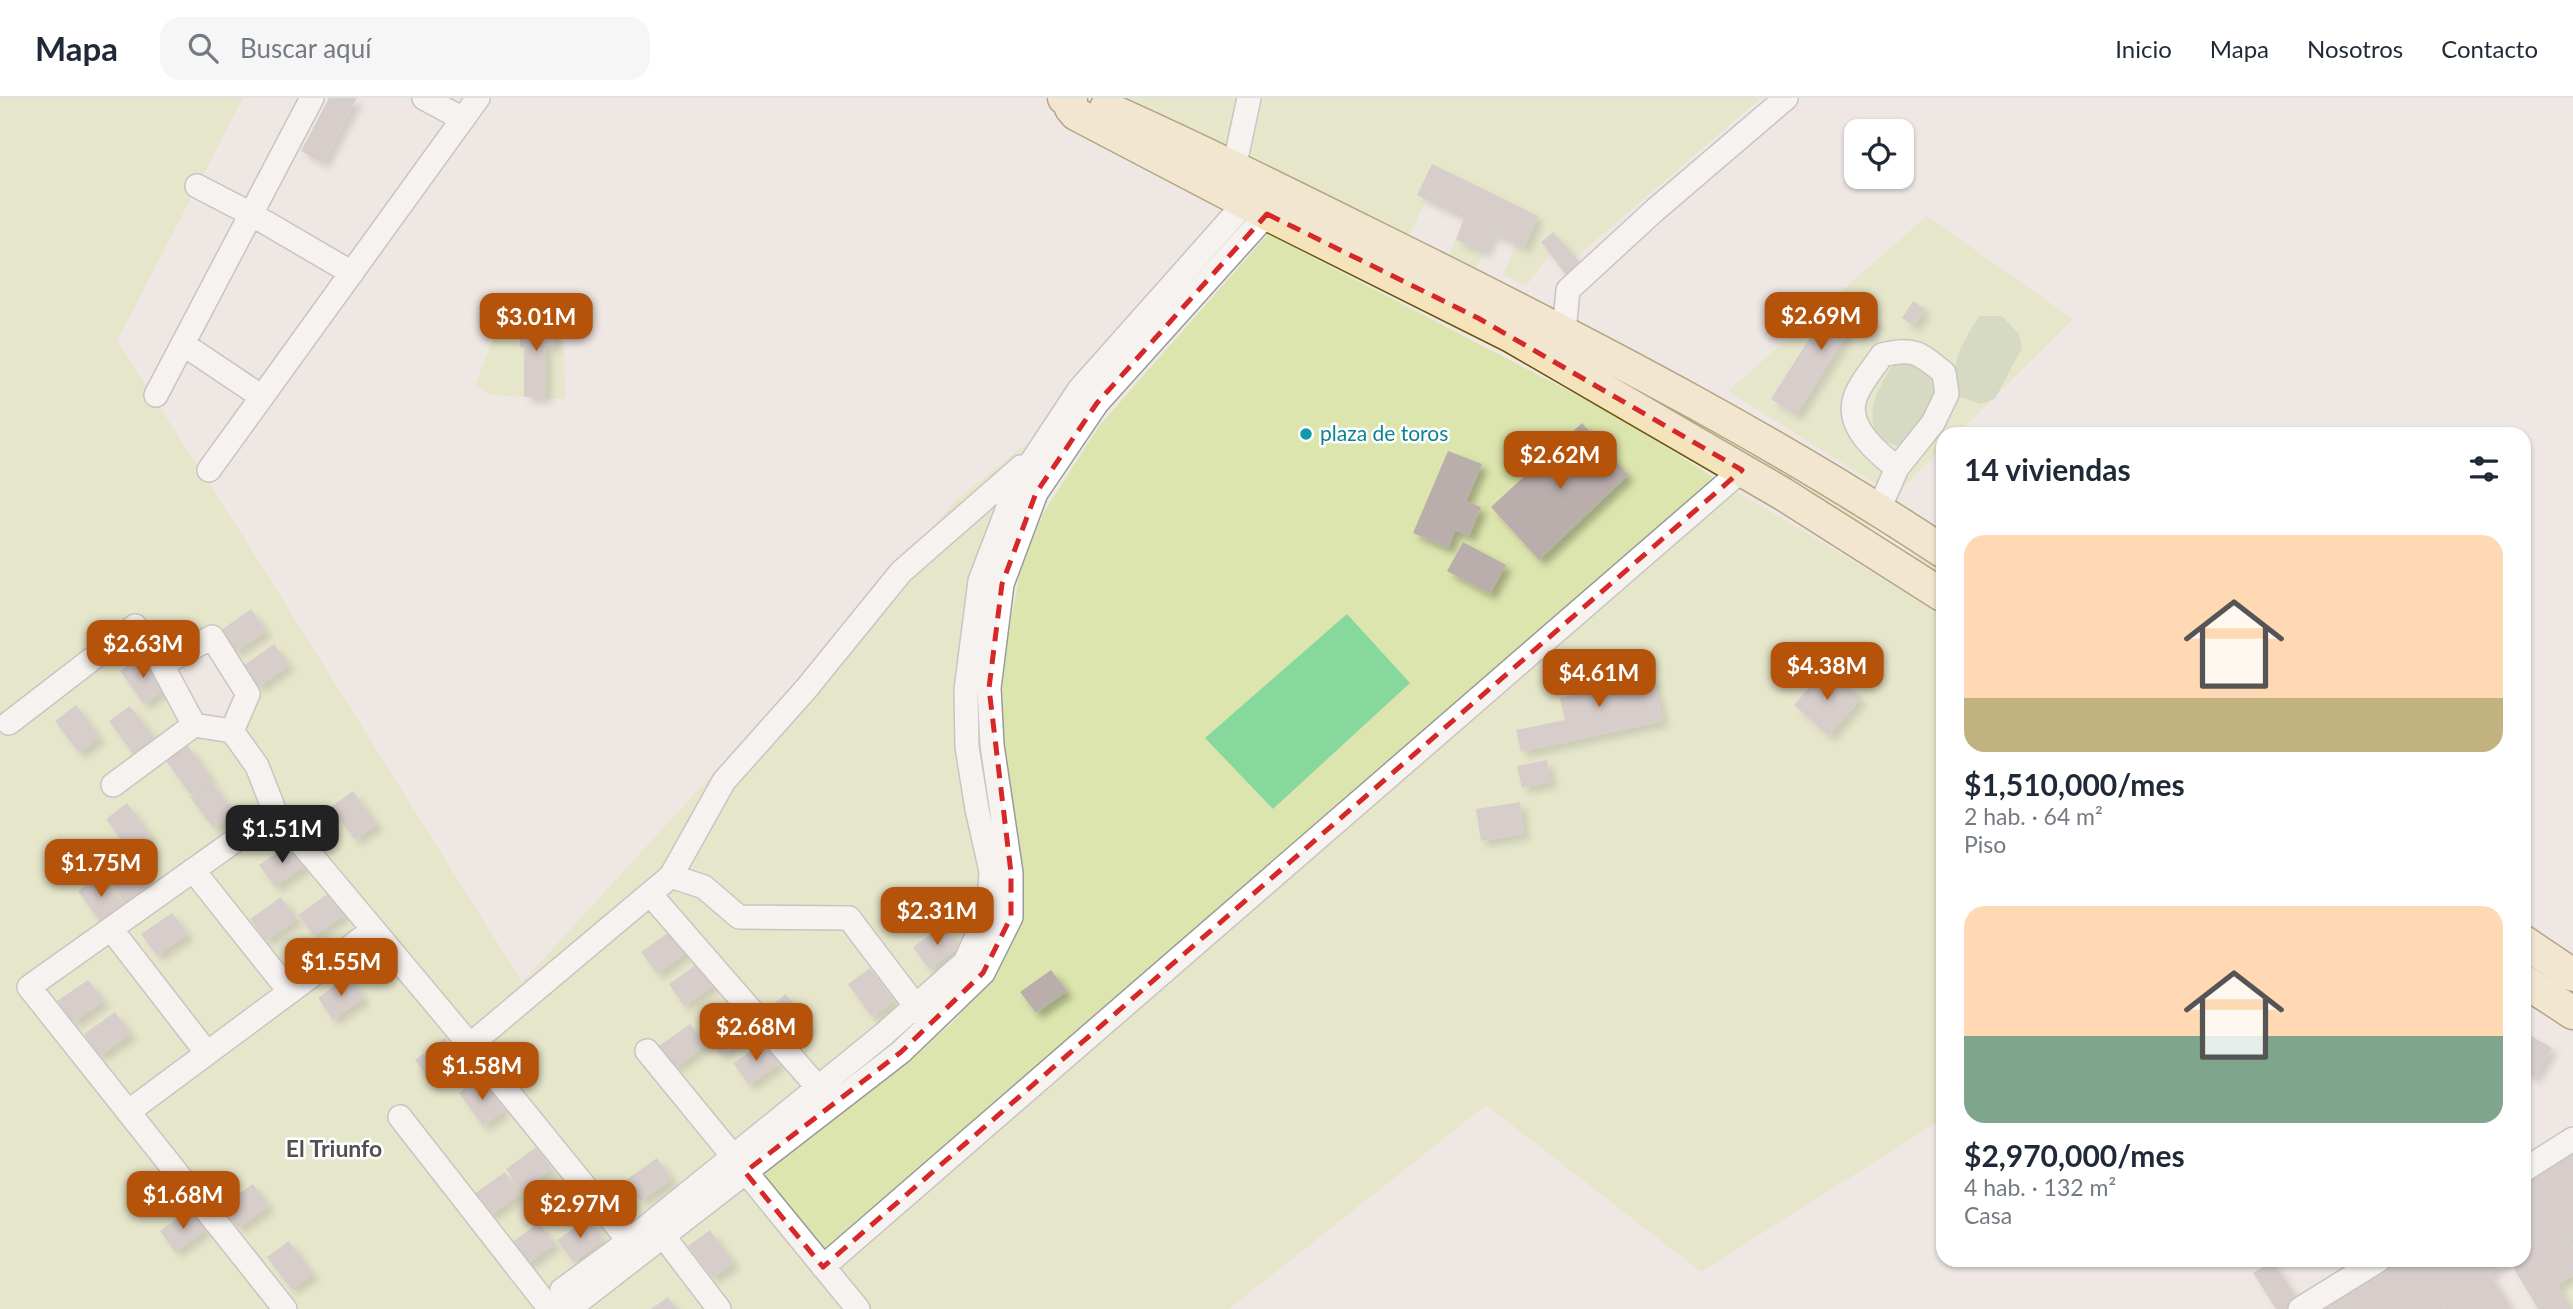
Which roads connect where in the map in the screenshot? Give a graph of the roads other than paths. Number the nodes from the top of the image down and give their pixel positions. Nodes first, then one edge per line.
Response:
1 (312, 98) edge
2 (424, 98) edge
3 (478, 98) edge
4 (1249, 98) edge
5 (1786, 98) edge
6 (1074, 99) edge
7 (463, 119) junction
8 (1234, 168) junction
9 (197, 187) dead end
10 (1256, 208) junction
11 (251, 214) junction
12 (352, 273) junction
13 (1564, 332) junction
14 (183, 344) junction
15 (156, 395) dead end
16 (262, 397) junction
17 (1036, 455) junction
18 (1898, 468) junction
19 (209, 470) dead end
20 (1742, 470) junction
21 (1879, 509) junction
22 (1936, 547) edge
23 (1936, 591) edge
24 (162, 665) junction
25 (9, 723) dead end
26 (194, 725) junction
27 (232, 731) junction
28 (113, 785) dead end
29 (275, 812) junction
30 (193, 870) junction
31 (671, 876) junction
32 (650, 894) junction
33 (111, 929) junction
34 (373, 930) junction
35 (2531, 947) edge
36 (2573, 975) edge
37 (2531, 986) edge
38 (290, 992) junction
39 (2573, 1013) edge
40 (923, 1016) junction
41 (470, 1045) junction
42 (647, 1051) dead end
43 (207, 1053) junction
44 (825, 1096) junction
45 (128, 1112) junction
46 (400, 1118) dead end
47 (2573, 1139) edge
48 (739, 1164) junction
49 (2531, 1166) edge
50 (658, 1228) junction
51 (629, 1241) junction
52 (823, 1267) junction
53 (2368, 1267) edge
54 (556, 1307) edge
55 (285, 1309) edge
56 (719, 1309) edge
57 (858, 1309) edge
58 (2300, 1309) edge

1 - 11 street
2 - 7 street
3 - 7 street
4 - 8 street
5 - 13 street
6 - 8 main road
6 - 10 main road
7 - 12 street
8 - 13 main road
9 - 11 street
10 - 17 street
10 - 20 main road
10 - 40 street
11 - 12 street
11 - 14 street
12 - 16 street
13 - 21 main road
14 - 15 street
14 - 16 street
16 - 19 street
17 - 31 street
17 - 40 street
18 - 18 street
18 - 21 street
20 - 23 main road
20 - 52 street
21 - 22 main road
24 - 25 street
24 - 26 street
24 - 27 street
26 - 27 street
26 - 28 street
27 - 29 street
29 - 30 street
29 - 34 street
30 - 33 street
30 - 38 street
31 - 32 street
31 - 40 street
32 - 41 street
32 - 44 street
33 - 43 street
33 - 45 street
34 - 38 street
34 - 41 street
35 - 36 main road
37 - 39 main road
38 - 43 street
40 - 44 street
41 - 51 street
42 - 48 street
43 - 45 street
44 - 48 street
45 - 55 street
46 - 54 street
47 - 49 street
48 - 50 street
48 - 52 street
50 - 51 street
50 - 54 street
50 - 56 street
51 - 54 street
52 - 57 street
53 - 58 street

